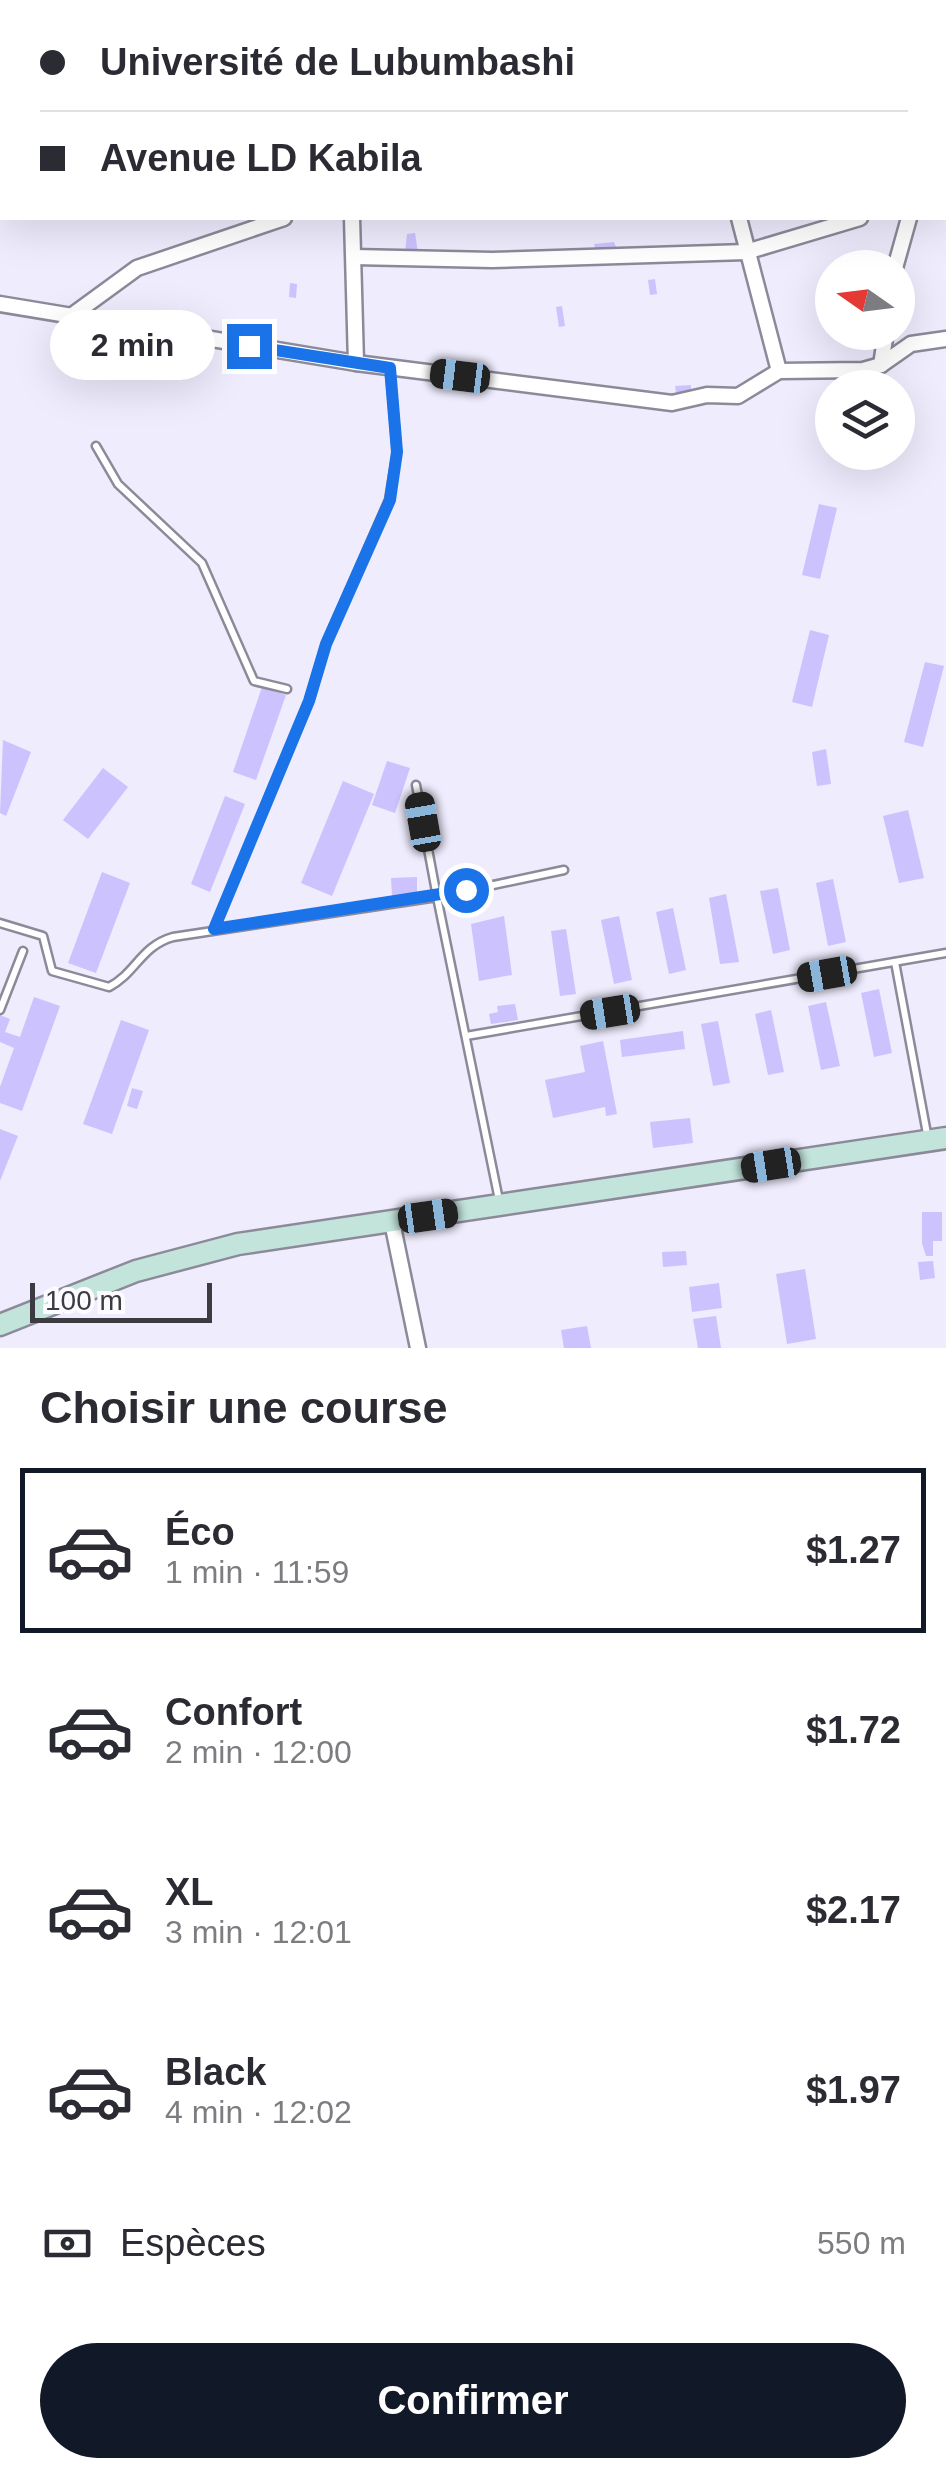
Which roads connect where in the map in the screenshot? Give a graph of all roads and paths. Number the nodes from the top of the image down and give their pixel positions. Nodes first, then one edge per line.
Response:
1 (278, 220) edge
2 (352, 220) edge
3 (739, 220) edge
4 (848, 220) edge
5 (909, 220) edge
6 (900, 250) edge
7 (746, 252) junction
8 (354, 257) junction
9 (0, 304) edge
10 (74, 314) junction
11 (946, 339) edge
12 (883, 350) edge
13 (356, 363) junction
14 (881, 365) junction
15 (390, 368) junction
16 (779, 371) junction
17 (96, 446) dead end
18 (287, 689) dead end
19 (416, 785) dead end
20 (564, 870) dead end
21 (437, 897) junction
22 (0, 923) edge
23 (214, 929) junction
24 (23, 951) dead end
25 (946, 953) edge
26 (895, 962) junction
27 (0, 1010) edge
28 (466, 1036) junction
29 (937, 1140) edge
30 (500, 1206) junction
31 (392, 1222) junction
32 (0, 1324) edge
33 (418, 1348) edge

1 - 10 street
2 - 8 street
3 - 7 street
4 - 7 street
5 - 6 street
7 - 8 street
7 - 16 street
8 - 13 street
9 - 10 street
10 - 13 street
11 - 14 street
12 - 14 street
13 - 15 street
14 - 16 street
15 - 16 street
15 - 23 lane
17 - 18 lane
19 - 21 lane
20 - 21 lane
21 - 23 lane
21 - 28 lane
22 - 23 lane
24 - 27 lane
25 - 26 lane
26 - 28 lane
26 - 29 lane
28 - 30 lane
29 - 30 main road
30 - 31 main road
31 - 32 main road
31 - 33 street

